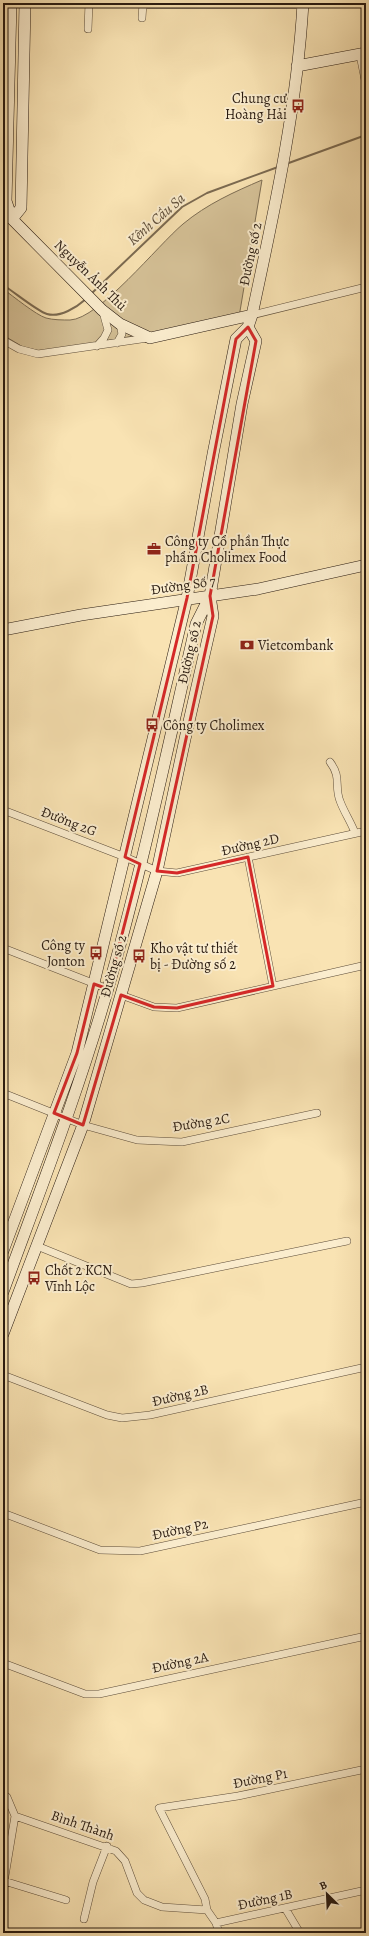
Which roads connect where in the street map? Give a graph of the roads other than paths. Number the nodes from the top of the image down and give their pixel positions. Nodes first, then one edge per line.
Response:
1 (11, 3) edge
2 (25, 3) edge
3 (89, 3) edge
4 (143, 4) edge
5 (189, 4) edge
6 (303, 4) edge
7 (142, 18) dead end
8 (88, 29) dead end
9 (363, 54) edge
10 (297, 66) junction
11 (366, 85) edge
12 (8, 217) edge
13 (366, 287) edge
14 (102, 310) junction
15 (252, 315) junction
16 (120, 324) junction
17 (248, 327) junction
18 (150, 338) junction
19 (3, 340) edge
20 (117, 342) junction
21 (96, 346) junction
22 (366, 565) edge
23 (210, 596) junction
24 (187, 598) junction
25 (196, 624) junction
26 (3, 630) edge
27 (330, 762) dead end
28 (3, 810) edge
29 (366, 831) edge
30 (355, 833) junction
31 (126, 857) junction
32 (248, 857) junction
33 (140, 864) junction
34 (157, 871) junction
35 (3, 948) edge
36 (366, 965) edge
37 (94, 984) junction
38 (273, 986) junction
39 (108, 989) junction
40 (121, 995) junction
41 (3, 1092) edge
42 (317, 1112) dead end
43 (54, 1113) junction
44 (67, 1119) junction
45 (83, 1125) junction
46 (6, 1235) edge
47 (347, 1241) dead end
48 (37, 1246) junction
49 (3, 1251) edge
50 (3, 1292) edge
51 (3, 1334) edge
52 (366, 1367) edge
53 (3, 1375) edge
54 (366, 1502) edge
55 (3, 1513) edge
56 (366, 1636) edge
57 (3, 1663) edge
58 (366, 1769) edge
59 (3, 1794) edge
60 (15, 1816) junction
61 (107, 1846) junction
62 (4, 1885) edge
63 (366, 1890) edge
64 (66, 1900) dead end
65 (285, 1908) junction
66 (207, 1910) junction
67 (84, 1918) dead end
68 (216, 1923) junction
69 (219, 1933) edge
70 (300, 1933) edge

1 - 12 main road, Nguyễn Ảnh Thủ
2 - 12 main road
3 - 8 street
4 - 5 street
4 - 7 street
5 - 6 street
6 - 10 main road, Đường số 2
9 - 10 main road
9 - 11 street
10 - 15 main road, Đường số 2
12 - 14 main road, Nguyễn Ảnh Thủ
13 - 15 street
14 - 16 main road, Nguyễn Ảnh Thủ
14 - 21 street
15 - 17 main road, Đường số 2
15 - 18 main road
16 - 18 main road, Nguyễn Ảnh Thủ
16 - 20 street
17 - 23 main road, Đường số 2
17 - 24 main road, Đường số 2
18 - 20 street
19 - 21 street
20 - 21 street
22 - 23 main road, Đường Số 7
23 - 24 main road, Đường Số 7
23 - 25 main road, Đường số 2
23 - 34 main road, Đường số 2
24 - 25 main road, Đường số 2
24 - 26 main road, Đường Số 7
24 - 31 main road, Đường số 2
25 - 33 main road, Đường số 2
27 - 30 street
28 - 31 street, Đường 2G
29 - 30 street, Đường 2D
30 - 32 street, Đường 2D
31 - 33 street, Đường 2G
31 - 37 main road, Đường số 2
32 - 34 street, Đường 2D
32 - 38 street
33 - 34 street, Đường 2D
33 - 39 main road, Đường số 2
34 - 40 main road, Đường số 2
35 - 37 street
36 - 38 street
37 - 39 street
37 - 43 main road, Đường số 2
38 - 40 street
39 - 44 main road, Đường số 2
40 - 45 main road, Đường số 2
41 - 43 street, Đường 2C
42 - 45 street, Đường 2C
43 - 44 street, Đường 2C
43 - 46 main road, Đường số 2
44 - 45 street, Đường 2C
44 - 50 main road, Đường số 2
45 - 48 main road, Đường số 2
46 - 49 main road, Đường số 2
47 - 48 street
48 - 51 main road, Đường số 2
52 - 53 street, Đường 2B
54 - 55 street, Đường P2
56 - 57 street, Đường 2A
58 - 66 street, Đường P1
59 - 60 street
60 - 61 street, Bình Thành
60 - 62 street
61 - 66 street, Bình Thành
61 - 67 street
62 - 64 street
63 - 65 street, Đường 1B
65 - 68 street, Đường 1B
65 - 70 street
66 - 68 street
68 - 69 street

